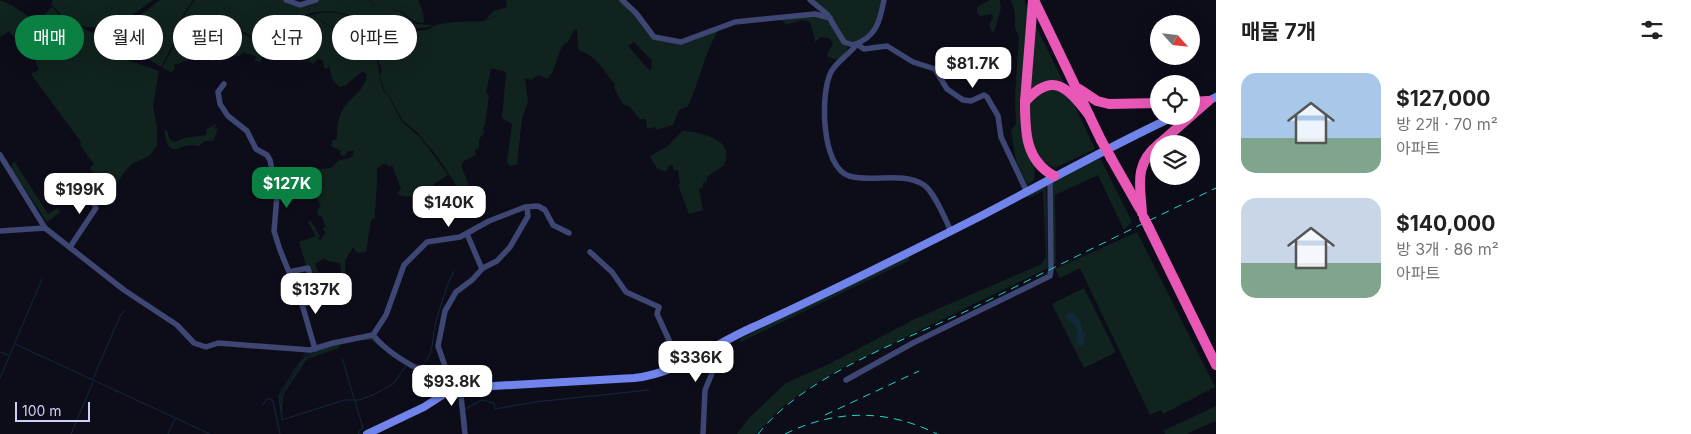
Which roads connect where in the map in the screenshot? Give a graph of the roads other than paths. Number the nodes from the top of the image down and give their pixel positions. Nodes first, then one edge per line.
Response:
1 (286, 0) edge
2 (316, 0) edge
3 (622, 0) edge
4 (810, 0) edge
5 (884, 0) edge
6 (1034, 0) edge
7 (830, 18) junction
8 (857, 44) junction
9 (224, 84) dead end
10 (1078, 88) junction
11 (1212, 99) edge
12 (1025, 102) junction
13 (1150, 103) edge
14 (1200, 105) edge
15 (1090, 115) junction
16 (1156, 125) edge
17 (1170, 135) edge
18 (1150, 153) edge
19 (0, 155) edge
20 (1052, 178) junction
21 (82, 183) dead end
22 (1027, 192) junction
23 (527, 207) junction
24 (1143, 215) junction
25 (46, 228) junction
26 (0, 231) edge
27 (951, 231) junction
28 (569, 233) dead end
29 (467, 234) junction
30 (70, 247) junction
31 (590, 252) dead end
32 (482, 269) junction
33 (297, 288) dead end
34 (302, 305) junction
35 (374, 336) junction
36 (726, 340) junction
37 (315, 349) junction
38 (680, 364) junction
39 (1216, 365) edge
40 (846, 380) dead end
41 (450, 388) junction
42 (465, 390) junction
43 (367, 434) edge
44 (464, 434) edge
45 (703, 434) edge

1 - 2 street
3 - 7 street
4 - 7 street
5 - 8 street
6 - 10 highway
6 - 12 highway
7 - 8 street
8 - 22 street
8 - 27 street
9 - 34 street
10 - 13 highway
10 - 15 highway
11 - 14 street
11 - 17 highway
12 - 15 highway
12 - 20 highway
15 - 24 highway, bridge
16 - 20 street
18 - 24 highway
19 - 25 street
20 - 22 street
20 - 40 street
21 - 30 street
22 - 27 street
23 - 28 street
23 - 29 street
23 - 32 street
24 - 39 highway, bridge
25 - 26 street
25 - 30 street
27 - 36 street
29 - 32 street
29 - 35 street
30 - 37 street
31 - 38 street
32 - 41 street
33 - 34 street
34 - 37 street
35 - 37 street
35 - 41 street
36 - 38 street
36 - 45 street
38 - 42 street
41 - 42 street
41 - 43 street
42 - 44 street

